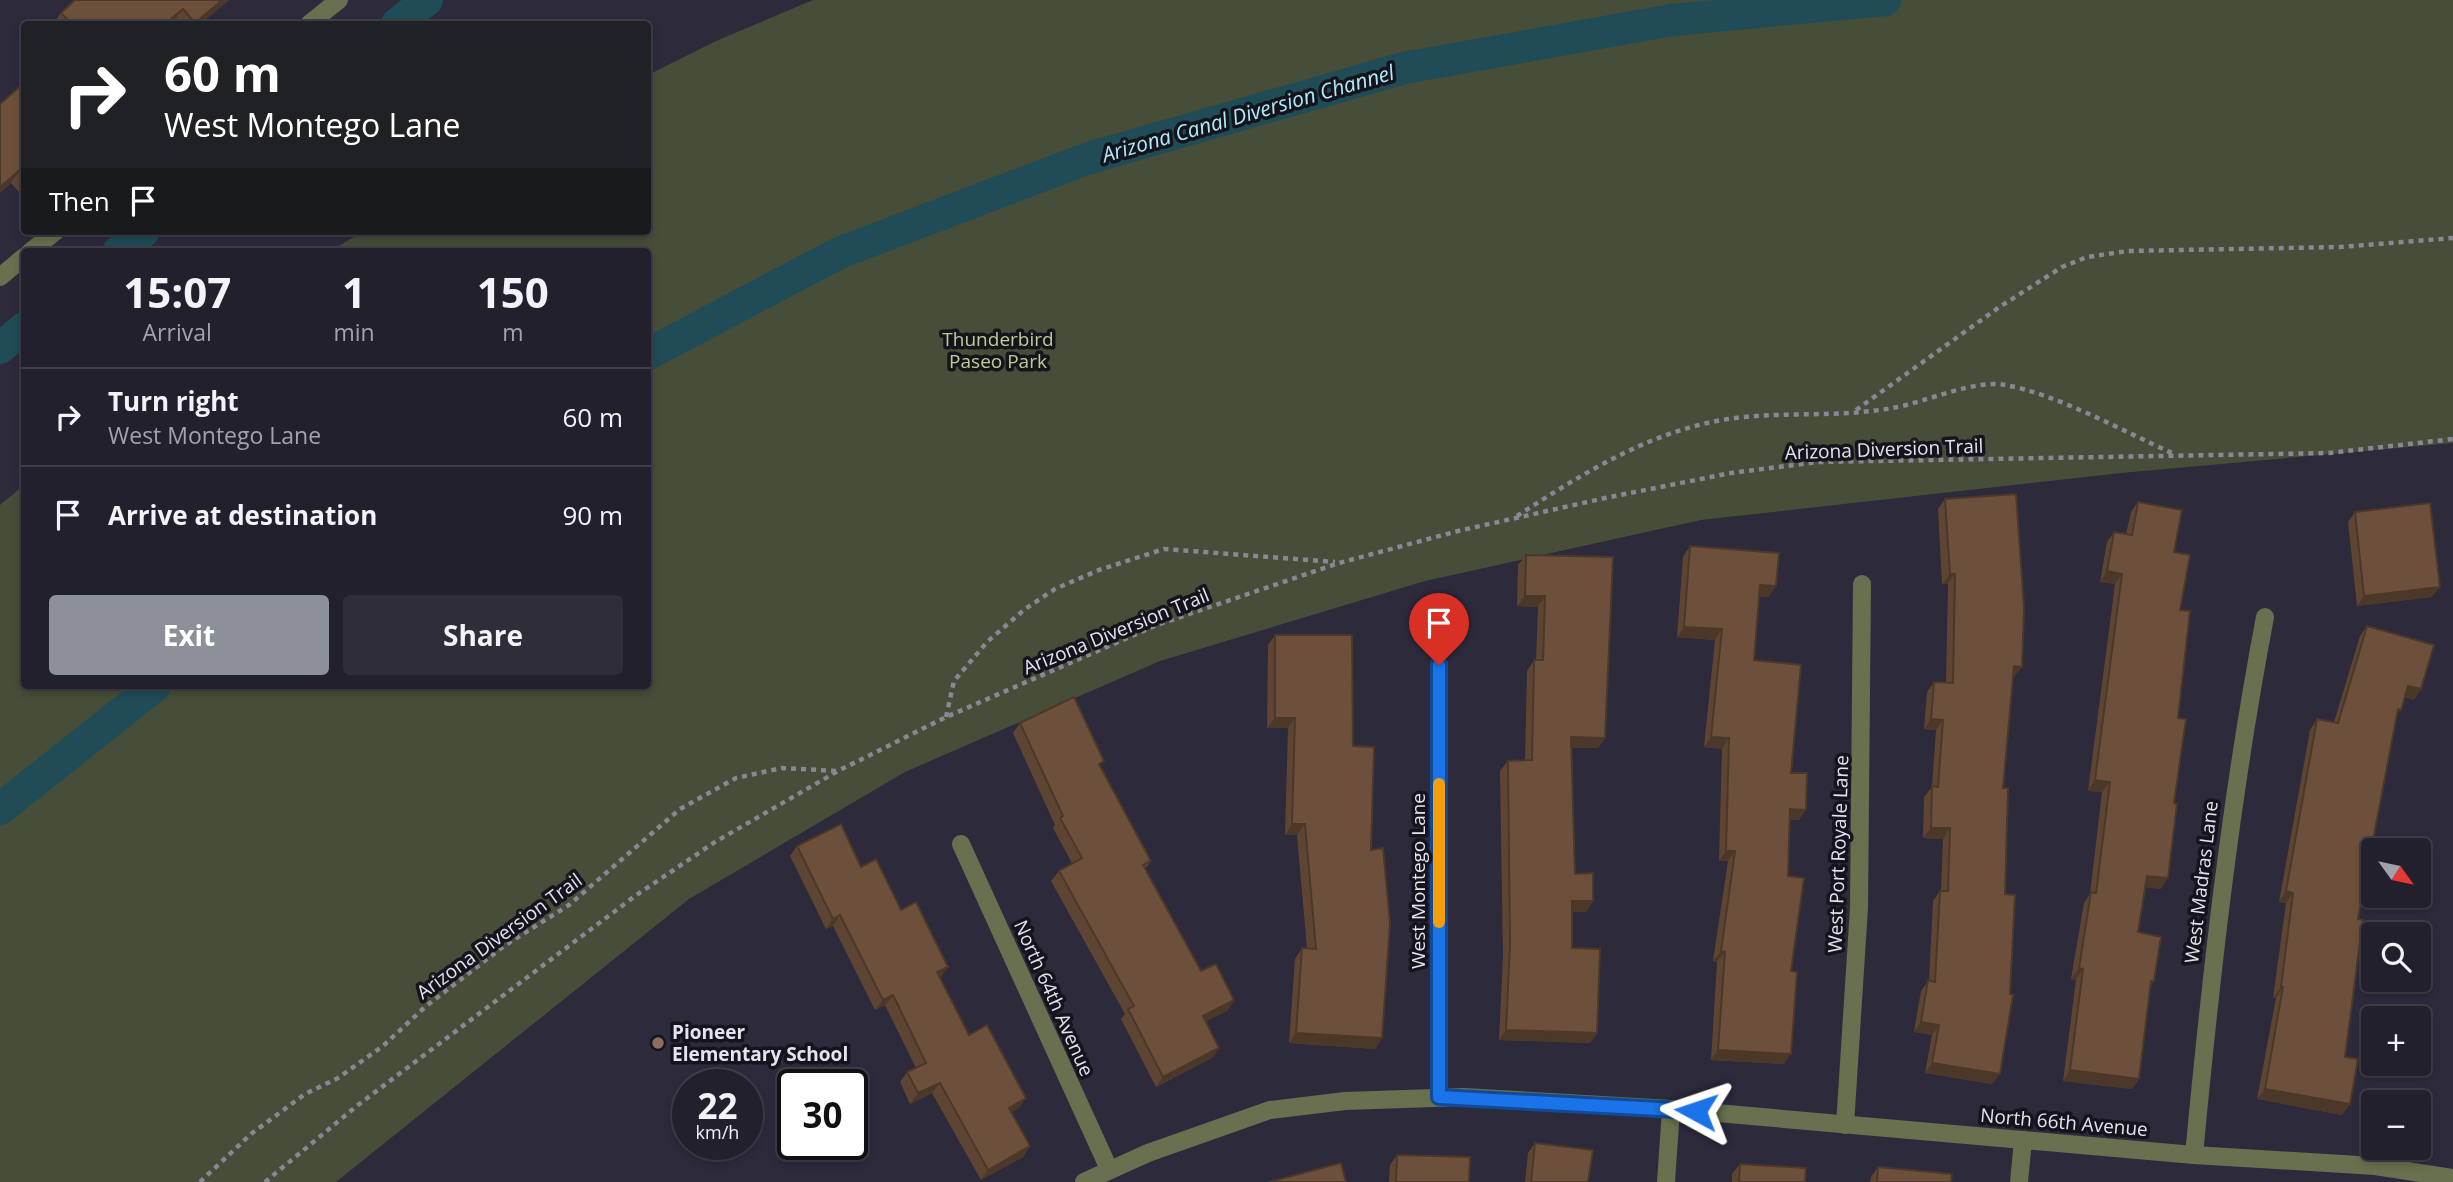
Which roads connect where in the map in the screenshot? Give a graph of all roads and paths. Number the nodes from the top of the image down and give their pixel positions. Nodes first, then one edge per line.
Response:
1 (339, 0) edge
2 (313, 21) edge
3 (51, 235) edge
4 (2453, 238) edge
5 (35, 248) edge
6 (21, 259) edge
7 (0, 276) edge
8 (1856, 411) junction
9 (2453, 439) edge
10 (2176, 454) junction
11 (1513, 518) junction
12 (1339, 563) junction
13 (1861, 584) dead end
14 (2265, 617) dead end
15 (1439, 665) dead end
16 (946, 718) junction
17 (838, 771) junction
18 (961, 844) dead end
19 (1439, 1097) junction
20 (1671, 1109) junction
21 (1845, 1125) junction
22 (2023, 1139) junction
23 (2194, 1155) junction
24 (1110, 1169) junction
25 (2374, 1174) edge
26 (2453, 1178) edge
27 (200, 1182) edge
28 (265, 1182) edge
29 (1084, 1182) edge
30 (1666, 1182) edge
31 (2019, 1182) edge

1 - 2 street
3 - 5 street
4 - 8 path, Arizona Diversion Trail
6 - 7 street
8 - 10 path, Arizona Diversion Trail
8 - 11 path, Arizona Diversion Trail
9 - 10 path, Arizona Diversion Trail
10 - 11 path, Arizona Diversion Trail
11 - 12 path, Arizona Diversion Trail
12 - 16 path, Arizona Diversion Trail
12 - 16 path, Arizona Diversion Trail
13 - 21 street, West Port Royale Lane
14 - 23 street, West Madras Lane
15 - 19 street, West Montego Lane
16 - 17 path, Arizona Diversion Trail
17 - 27 path, Arizona Diversion Trail
17 - 28 path, Arizona Diversion Trail
18 - 24 street, North 64th Avenue
19 - 20 street, North 66th Avenue
19 - 24 street, North 66th Avenue
20 - 21 street, North 66th Avenue
20 - 30 street
21 - 22 street, North 66th Avenue
22 - 23 street, North 66th Avenue
22 - 31 street
23 - 25 street, North 66th Avenue
24 - 29 street, North 66th Avenue
25 - 26 street, North 66th Avenue

